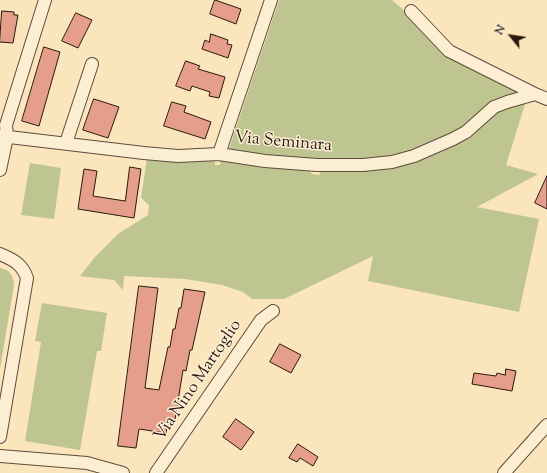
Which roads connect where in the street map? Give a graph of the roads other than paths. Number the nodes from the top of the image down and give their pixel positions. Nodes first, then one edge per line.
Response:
1 (45, 0) edge
2 (271, 0) edge
3 (412, 11) dead end
4 (92, 64) dead end
5 (534, 94) junction
6 (547, 99) edge
7 (4, 136) edge
8 (66, 143) junction
9 (219, 154) junction
10 (0, 170) edge
11 (0, 254) edge
12 (273, 311) dead end
13 (547, 425) edge
14 (0, 436) edge
15 (0, 456) edge
16 (123, 473) edge
17 (156, 473) edge
18 (504, 473) edge

1 - 7 street
2 - 9 street
3 - 5 street
4 - 8 street
5 - 6 street
5 - 9 street, Via Seminara
7 - 8 street, Via Seminara
7 - 10 street
8 - 9 street, Via Seminara
11 - 14 street
12 - 17 street, Via Nino Martoglio
13 - 18 street
15 - 16 street

